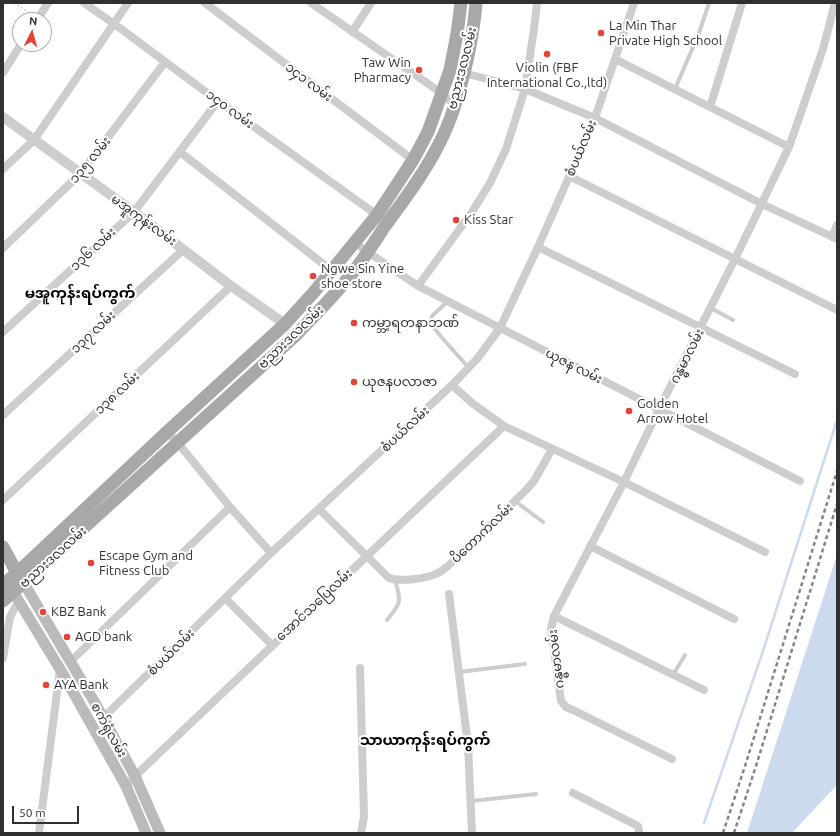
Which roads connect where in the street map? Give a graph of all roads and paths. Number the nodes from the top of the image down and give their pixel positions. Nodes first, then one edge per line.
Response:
1 (14, 3) edge
2 (48, 3) edge
3 (84, 3) edge
4 (128, 3) edge
5 (205, 3) edge
6 (311, 3) edge
7 (372, 3) edge
8 (461, 3) edge
9 (476, 3) edge
10 (537, 3) edge
11 (634, 3) edge
12 (709, 3) edge
13 (742, 3) edge
14 (835, 3) edge
15 (27, 12) edge
16 (42, 12) edge
17 (113, 23) junction
18 (352, 32) junction
19 (16, 52) edge
20 (615, 60) junction
21 (165, 62) junction
22 (3, 73) edge
23 (464, 73) junction
24 (525, 89) junction
25 (675, 89) junction
26 (443, 94) junction
27 (218, 101) junction
28 (454, 105) junction
29 (710, 107) junction
30 (3, 117) edge
31 (594, 118) junction
32 (34, 140) junction
33 (789, 147) junction
34 (180, 152) junction
35 (413, 160) junction
36 (3, 170) edge
37 (81, 174) junction
38 (569, 176) junction
39 (762, 204) junction
40 (134, 212) junction
41 (376, 215) junction
42 (837, 226) edge
43 (834, 238) edge
44 (353, 242) junction
45 (538, 247) junction
46 (3, 248) edge
47 (184, 249) junction
48 (366, 252) junction
49 (735, 259) junction
50 (331, 270) junction
51 (231, 286) junction
52 (418, 286) junction
53 (448, 301) junction
54 (711, 308) junction
55 (837, 310) edge
56 (733, 320) dead end
57 (285, 324) junction
58 (702, 327) junction
59 (500, 328) junction
60 (3, 332) edge
61 (469, 368) junction
62 (795, 374) dead end
63 (452, 385) junction
64 (659, 409) junction
65 (3, 415) edge
66 (504, 426) junction
67 (167, 432) junction
68 (178, 443) junction
69 (552, 449) junction
70 (800, 481) dead end
71 (624, 482) junction
72 (3, 500) edge
73 (515, 501) junction
74 (230, 507) junction
75 (319, 508) junction
76 (543, 522) dead end
77 (590, 546) junction
78 (3, 547) edge
79 (765, 552) dead end
80 (271, 553) junction
81 (366, 556) junction
82 (20, 578) junction
83 (392, 579) junction
84 (8, 590) edge
85 (449, 594) dead end
86 (225, 598) junction
87 (554, 616) junction
88 (734, 619) dead end
89 (387, 620) dead end
90 (272, 645) junction
91 (685, 655) dead end
92 (3, 658) edge
93 (70, 662) junction
94 (525, 664) dead end
95 (360, 668) dead end
96 (60, 669) junction
97 (459, 672) junction
98 (673, 675) junction
99 (704, 690) dead end
100 (103, 718) junction
101 (672, 759) dead end
102 (135, 776) junction
103 (126, 786) junction
104 (573, 793) dead end
105 (536, 794) dead end
106 (471, 801) junction
107 (39, 833) edge
108 (146, 833) edge
109 (160, 833) edge
110 (362, 833) edge
111 (472, 833) edge
112 (638, 833) edge

1 - 15 path
2 - 16 street
3 - 17 street, ၁၄၀ လမ်း
4 - 17 street
5 - 35 street, ၁၄၁ လမ်း
6 - 18 street
7 - 18 street
8 - 26 main road, ဗညားဒလလမ်း
9 - 23 main road, ဗညားဒလလမ်း
10 - 24 street
11 - 20 street, စံပယ်လမ်း
12 - 25 lane
13 - 29 street
14 - 33 street, ဂန္ဓမာလမ်း
17 - 21 street, ၁၄၀ လမ်း
17 - 32 street
18 - 26 street
19 - 22 street
20 - 25 street
20 - 31 street, စံပယ်လမ်း
21 - 27 street, ၁၄၀ လမ်း
21 - 37 street, ၁၃၅ လမ်း
23 - 24 street
23 - 28 main road, ဗညားဒလလမ်း
24 - 31 street
24 - 52 street
25 - 29 street
26 - 28 street
26 - 35 main road, ဗညားဒလလမ်း
27 - 34 street, ၁၃၆ လမ်း
27 - 41 street, ၁၄၀ လမ်း
28 - 48 main road, ဗညားဒလလမ်း
29 - 33 street
30 - 32 street, မအူကုန်းလမ်း
31 - 38 street, စံပယ်လမ်း
31 - 39 street
32 - 36 street
32 - 37 street, မအူကုန်းလမ်း
33 - 39 street, ဂန္ဓမာလမ်း
34 - 40 street, ၁၃၆ လမ်း
34 - 50 street
35 - 41 main road, ဗညားဒလလမ်း
37 - 40 street, မအူကုန်းလမ်း
37 - 46 street, ၁၃၅ လမ်း
38 - 45 street, စံပယ်လမ်း
38 - 49 street
39 - 43 street
39 - 49 street, ဂန္ဓမာလမ်း
40 - 47 street, မအူကုန်းလမ်း
40 - 60 street, ၁၃၆ လမ်း
41 - 44 main road, ဗညားဒလလမ်း
42 - 43 street
44 - 48 street, ယုဇန လမ်း
44 - 50 main road, ဗညားဒလလမ်း
45 - 58 street
45 - 59 street, စံပယ်လမ်း
47 - 51 street, မအူကုန်းလမ်း
47 - 65 street, ၁၃၇ လမ်း
48 - 52 street, ယုဇန လမ်း
48 - 68 main road, ဗညားဒလလမ်း
49 - 54 street, ဂန္ဓမာလမ်း
49 - 55 street
50 - 57 main road, ဗညားဒလလမ်း
51 - 57 street, မအူကုန်းလမ်း
51 - 72 street, ၁၃၈ လမ်း
52 - 53 street, ယုဇန လမ်း
53 - 59 street, ယုဇန လမ်း
53 - 61 lane
54 - 56 lane
54 - 58 street, ဂန္ဓမာလမ်း
57 - 67 main road, ဗညားဒလလမ်း
58 - 62 street
58 - 64 street, ဂန္ဓမာလမ်း
59 - 61 street, စံပယ်လမ်း
59 - 64 street, ယုဇန လမ်း
61 - 63 street, စံပယ်လမ်း
63 - 66 street
63 - 75 street, စံပယ်လမ်း
64 - 70 street, ယုဇန လမ်း
64 - 71 street, ဂန္ဓမာလမ်း
66 - 69 street
66 - 81 street, အောင်သပြေလမ်း
67 - 68 street
67 - 82 main road, ဗညားဒလလမ်း
68 - 74 street
68 - 82 main road, ဗညားဒလလမ်း
69 - 71 street
69 - 73 street, ပိတောက်လမ်း
71 - 77 street, ဂန္ဓမာလမ်း
71 - 79 street
73 - 76 lane
73 - 83 street, ပိတောက်လမ်း
74 - 80 street
74 - 93 street
75 - 80 street, စံပယ်လမ်း
75 - 81 street
77 - 87 street, ဂန္ဓမာလမ်း
77 - 88 street
78 - 82 main road, စက်ရုံလမ်း
80 - 86 street, စံပယ်လမ်း
81 - 83 street
81 - 90 street, အောင်သပြေလမ်း
82 - 84 main road, ဗညားဒလလမ်း
82 - 93 main road, စက်ရုံလမ်း
83 - 89 lane
84 - 92 street
84 - 96 main road, စက်ရုံလမ်း
85 - 97 street
86 - 90 street
86 - 100 street, စံပယ်လမ်း
87 - 98 street
87 - 101 street, ဂန္ဓမာလမ်း
90 - 102 street, အောင်သပြေလမ်း
91 - 98 lane
93 - 100 main road, စက်ရုံလမ်း
94 - 97 lane
95 - 110 street
96 - 103 main road, စက်ရုံလမ်း
96 - 107 street
97 - 106 street
98 - 99 street
100 - 102 main road, စက်ရုံလမ်း
102 - 103 street, အောင်သပြေလမ်း
102 - 109 main road, စက်ရုံလမ်း
103 - 108 main road, စက်ရုံလမ်း
104 - 112 street
105 - 106 lane
106 - 111 street

